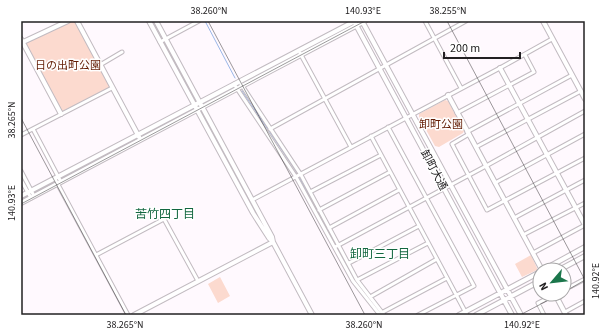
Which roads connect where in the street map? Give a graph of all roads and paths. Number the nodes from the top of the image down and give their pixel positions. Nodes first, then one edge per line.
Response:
1 (68, 21) edge
2 (77, 21) edge
3 (149, 21) edge
4 (156, 21) edge
5 (199, 21) edge
6 (363, 21) edge
7 (425, 21) edge
8 (466, 21) edge
9 (543, 21) edge
10 (355, 22) edge
11 (434, 38) junction
12 (166, 39) junction
13 (552, 39) junction
14 (22, 41) edge
15 (160, 42) junction
16 (122, 52) dead end
17 (300, 52) junction
18 (524, 55) junction
19 (100, 64) junction
20 (386, 66) junction
21 (500, 68) junction
22 (380, 69) junction
23 (572, 75) junction
24 (241, 83) junction
25 (509, 85) junction
26 (236, 86) junction
27 (112, 88) junction
28 (461, 88) junction
29 (581, 91) junction
30 (448, 95) junction
31 (325, 99) junction
32 (585, 99) edge
33 (519, 103) junction
34 (201, 104) junction
35 (195, 108) junction
36 (585, 111) edge
37 (457, 113) junction
38 (61, 114) junction
39 (412, 114) junction
40 (406, 117) junction
41 (528, 120) junction
42 (388, 127) junction
43 (33, 129) junction
44 (270, 129) junction
45 (468, 133) junction
46 (585, 134) edge
47 (21, 135) edge
48 (138, 135) junction
49 (371, 136) junction
50 (538, 137) junction
51 (140, 140) junction
52 (350, 147) junction
53 (476, 147) junction
54 (381, 155) junction
55 (548, 155) junction
56 (585, 158) edge
57 (486, 166) junction
58 (21, 171) edge
59 (390, 172) junction
60 (557, 173) junction
61 (298, 176) junction
62 (468, 176) junction
63 (57, 178) junction
64 (21, 180) edge
65 (585, 180) edge
66 (60, 183) junction
67 (495, 183) junction
68 (451, 185) junction
69 (444, 189) junction
70 (399, 190) junction
71 (566, 190) junction
72 (30, 192) junction
73 (310, 192) junction
74 (21, 196) edge
75 (32, 197) junction
76 (426, 198) junction
77 (252, 200) junction
78 (504, 201) junction
79 (21, 203) edge
80 (585, 203) edge
81 (409, 208) junction
82 (576, 208) junction
83 (319, 210) junction
84 (514, 218) junction
85 (585, 225) edge
86 (419, 226) junction
87 (329, 228) junction
88 (523, 235) junction
89 (273, 242) junction
90 (428, 243) junction
91 (338, 245) junction
92 (335, 247) junction
93 (585, 248) edge
94 (533, 253) junction
95 (96, 255) junction
96 (585, 256) edge
97 (437, 260) junction
98 (538, 262) edge
99 (559, 262) edge
100 (349, 263) junction
101 (572, 263) edge
102 (532, 277) edge
103 (447, 278) junction
104 (585, 279) edge
105 (357, 280) junction
106 (198, 281) junction
107 (532, 284) edge
108 (572, 286) edge
109 (508, 290) junction
110 (500, 293) junction
111 (456, 295) junction
112 (511, 296) junction
113 (370, 297) junction
114 (504, 300) junction
115 (585, 301) edge
116 (541, 302) edge
117 (559, 302) edge
118 (466, 313) edge
119 (382, 314) edge
120 (566, 314) edge
121 (128, 315) edge
122 (134, 315) edge
123 (312, 315) edge
124 (418, 315) edge
125 (459, 315) edge
126 (476, 315) edge
127 (511, 315) edge
128 (521, 315) edge
129 (544, 315) edge

1 - 14 street
2 - 19 street
3 - 15 street
4 - 12 street
5 - 12 street
6 - 10 street
6 - 20 street
7 - 11 street
8 - 11 street
9 - 13 street
10 - 17 street
10 - 22 street, 卸町大通
11 - 20 street
11 - 28 street
12 - 15 street
12 - 34 street
13 - 18 street
13 - 23 street
14 - 38 street
15 - 35 street
16 - 19 street
17 - 24 street
17 - 31 street
18 - 21 street
18 - 25 street
19 - 27 street
20 - 22 street
20 - 39 street
21 - 25 street
21 - 28 street
22 - 31 street
22 - 40 street, 卸町大通
23 - 29 street
23 - 33 street
24 - 26 street
24 - 44 street
25 - 33 street
25 - 37 street
26 - 34 street
26 - 61 street
27 - 38 street
27 - 48 street
28 - 30 street
29 - 32 street
29 - 41 street
30 - 37 street
30 - 39 street
31 - 44 street
31 - 52 street
33 - 41 street
33 - 45 street
34 - 35 street
34 - 77 street
35 - 48 street
35 - 51 street
35 - 89 street
36 - 50 street
37 - 45 street
38 - 43 street
39 - 40 street
39 - 68 street
40 - 42 street
40 - 69 street, 卸町大通
41 - 50 street
41 - 53 street
42 - 49 street
42 - 76 street
43 - 47 street
43 - 63 street
44 - 61 street
45 - 53 street
45 - 62 street
46 - 55 street
48 - 51 street
48 - 63 street
49 - 52 street
49 - 54 street
50 - 55 street
50 - 57 street
51 - 66 street
52 - 61 street
53 - 57 street
54 - 59 street
54 - 73 street
55 - 60 street
55 - 67 street
56 - 60 street
57 - 62 street
57 - 67 street
58 - 72 street
59 - 70 street
59 - 83 street
60 - 71 street
60 - 78 street
61 - 73 street
61 - 77 street
61 - 92 street
62 - 68 street
62 - 78 street
63 - 66 street
63 - 72 street
64 - 72 street
65 - 71 street
66 - 75 street
66 - 95 street
67 - 78 street
68 - 69 street
68 - 109 street
69 - 76 street
69 - 110 street, 卸町大通
70 - 81 street
70 - 87 street
71 - 82 street
71 - 84 street
72 - 74 street
72 - 75 street
73 - 83 street
75 - 79 street
76 - 81 street
76 - 111 street
77 - 89 street
78 - 84 street
80 - 82 street
81 - 86 street
81 - 91 street
82 - 85 street
82 - 88 street
83 - 87 street
84 - 88 street
85 - 94 street
86 - 90 street
86 - 100 street
87 - 91 street
88 - 94 street
89 - 106 street
89 - 123 street
90 - 97 street
90 - 105 street
91 - 92 street
91 - 100 street
92 - 119 street
93 - 99 street
94 - 98 street
95 - 106 street
95 - 121 street
96 - 101 street
97 - 103 street
97 - 113 street
100 - 105 street
102 - 109 street
103 - 111 street
103 - 119 street
104 - 108 street
105 - 113 street
106 - 122 street
107 - 112 street
109 - 110 street
109 - 112 street
110 - 114 street, 卸町大通
110 - 118 street
111 - 118 street
111 - 124 street
112 - 114 street
112 - 128 street
113 - 119 street
114 - 126 street
114 - 127 street, 卸町大通
115 - 120 street
116 - 129 street
117 - 120 street
118 - 125 street

